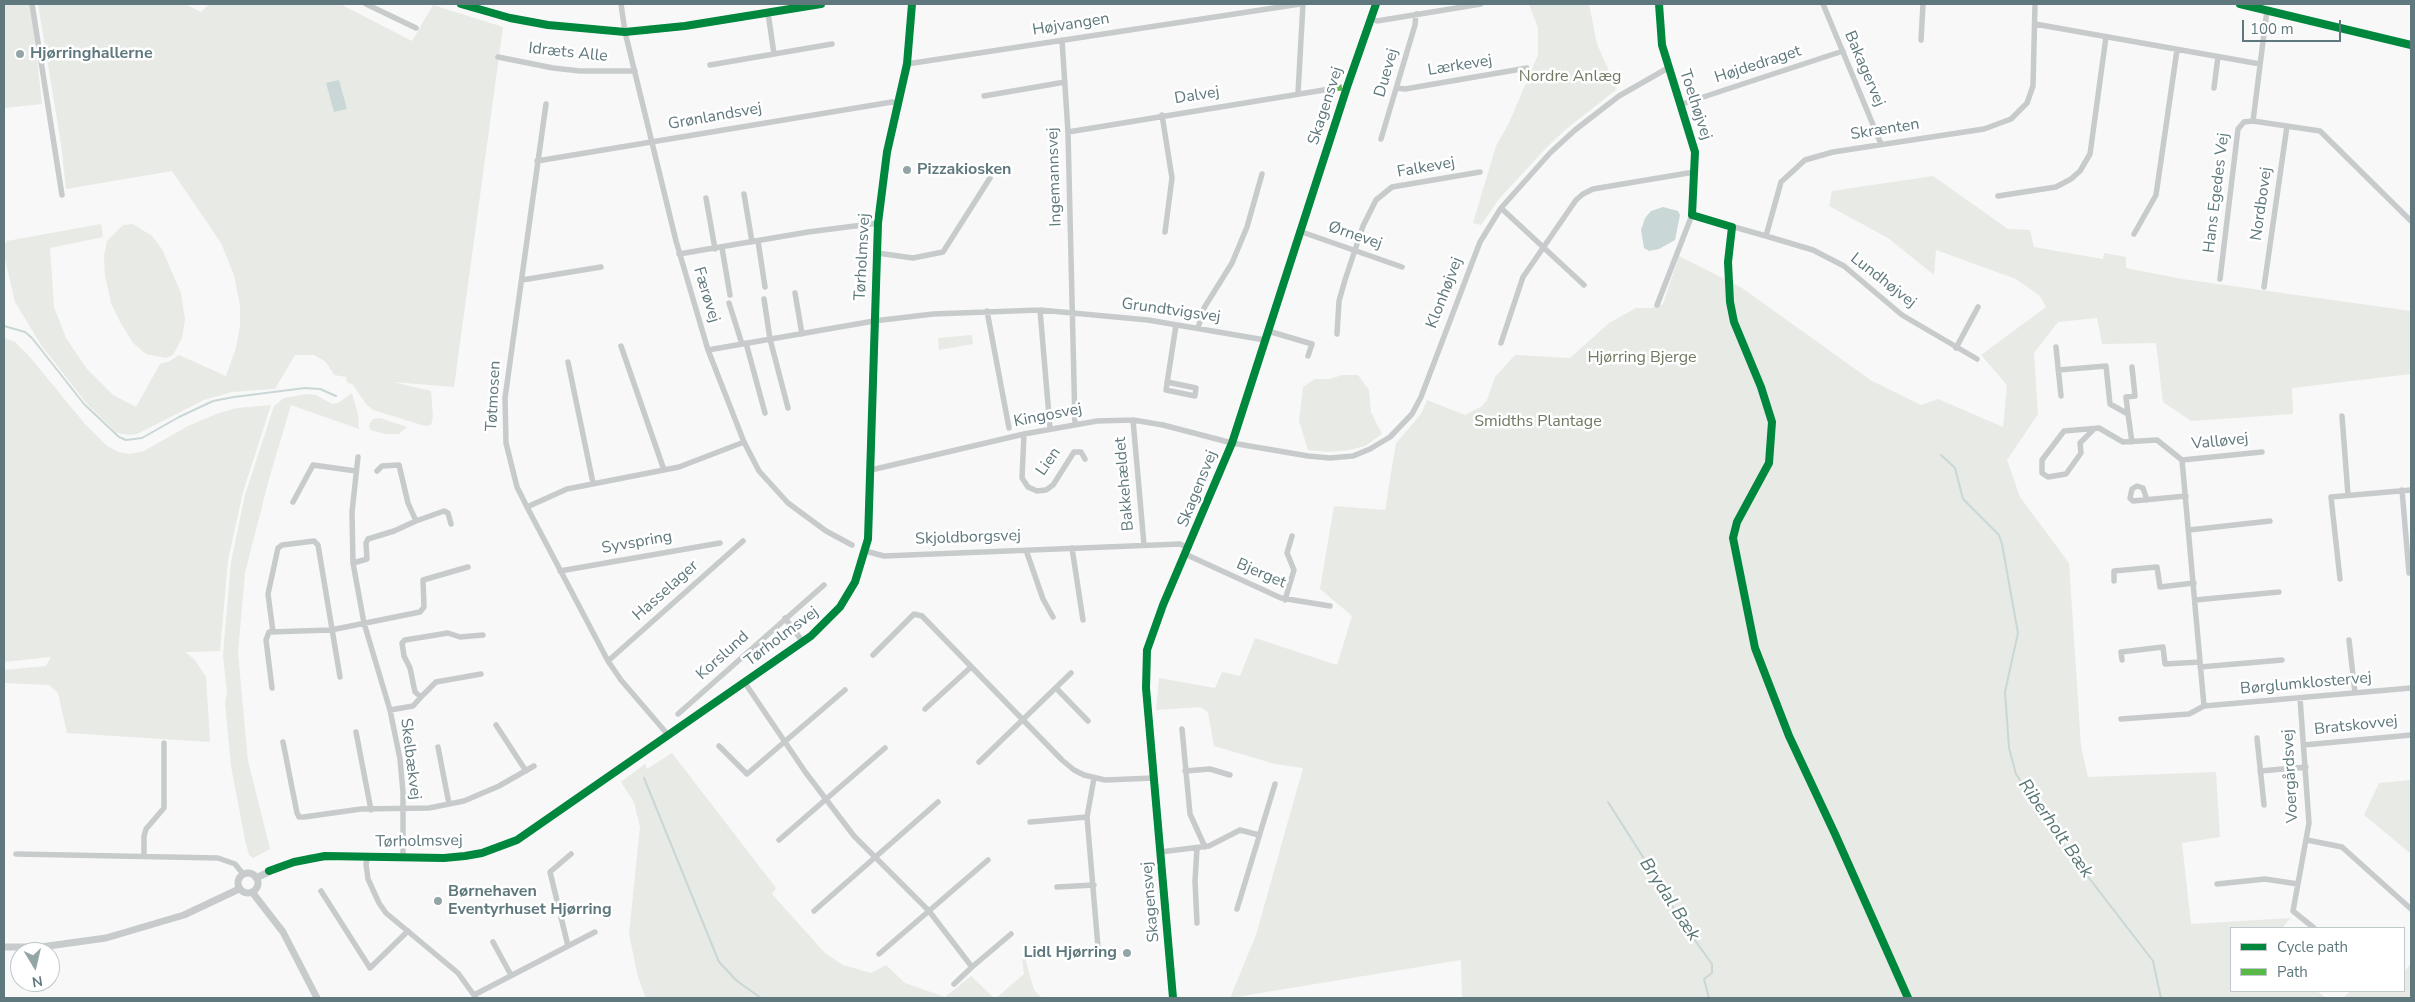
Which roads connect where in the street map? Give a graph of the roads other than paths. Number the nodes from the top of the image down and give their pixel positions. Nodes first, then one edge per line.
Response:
1 (32, 4) edge
2 (366, 4) edge
3 (461, 4) edge
4 (621, 4) edge
5 (821, 4) edge
6 (912, 4) edge
7 (1301, 4) edge
8 (1376, 4) edge
9 (1481, 4) edge
10 (1659, 4) edge
11 (1823, 4) edge
12 (1923, 4) edge
13 (2035, 4) edge
14 (2240, 4) edge
15 (1259, 6) edge
16 (2267, 10) junction
17 (768, 13) junction
18 (1416, 14) junction
19 (1370, 18) junction
20 (2035, 24) junction
21 (416, 28) dead end
22 (625, 32) junction
23 (2106, 37) junction
24 (1062, 40) junction
25 (1921, 40) dead end
26 (832, 44) dead end
27 (2411, 45) edge
28 (2177, 50) junction
29 (1843, 51) junction
30 (774, 54) junction
31 (498, 57) dead end
32 (2218, 57) junction
33 (907, 64) junction
34 (2260, 64) junction
35 (710, 65) dead end
36 (1527, 68) dead end
37 (1668, 68) junction
38 (635, 71) junction
39 (1065, 82) junction
40 (1397, 88) junction
41 (2214, 88) dead end
42 (1330, 89) dead end
43 (1298, 94) junction
44 (984, 96) dead end
45 (898, 103) junction
46 (546, 104) dead end
47 (1682, 104) junction
48 (1162, 115) junction
49 (2253, 121) junction
50 (2287, 126) junction
51 (1068, 132) junction
52 (1381, 139) dead end
53 (652, 142) junction
54 (1881, 144) junction
55 (537, 161) junction
56 (1480, 172) dead end
57 (1694, 172) junction
58 (1262, 174) dead end
59 (990, 178) dead end
60 (744, 194) dead end
61 (62, 195) dead end
62 (1998, 196) dead end
63 (706, 198) dead end
64 (1501, 208) junction
65 (1692, 215) junction
66 (2411, 221) edge
67 (878, 223) junction
68 (1299, 231) junction
69 (1165, 232) dead end
70 (2134, 234) dead end
71 (1766, 236) junction
72 (755, 242) junction
73 (1543, 247) junction
74 (722, 248) junction
75 (715, 249) junction
76 (1355, 251) junction
77 (876, 253) junction
78 (680, 254) junction
79 (601, 267) dead end
80 (1402, 267) dead end
81 (2220, 279) dead end
82 (522, 280) junction
83 (1584, 285) dead end
84 (766, 287) dead end
85 (2264, 287) dead end
86 (795, 293) dead end
87 (730, 295) dead end
88 (764, 299) dead end
89 (729, 304) dead end
90 (1657, 305) dead end
91 (1978, 307) dead end
92 (1040, 310) junction
93 (987, 311) junction
94 (1072, 312) junction
95 (874, 321) junction
96 (1176, 325) junction
97 (1198, 328) junction
98 (1268, 331) junction
99 (802, 334) junction
100 (1337, 334) dead end
101 (770, 339) junction
102 (1265, 340) junction
103 (1501, 343) dead end
104 (744, 344) junction
105 (621, 346) dead end
106 (2056, 347) dead end
107 (1956, 348) junction
108 (708, 350) junction
109 (1308, 356) dead end
110 (1977, 359) dead end
111 (568, 362) dead end
112 (2132, 367) dead end
113 (2058, 370) junction
114 (1167, 382) junction
115 (2061, 396) dead end
116 (788, 408) dead end
117 (765, 413) dead end
118 (2128, 414) junction
119 (2342, 416) dead end
120 (1133, 420) junction
121 (1075, 424) junction
122 (1009, 428) dead end
123 (1050, 428) junction
124 (2094, 429) junction
125 (1024, 434) junction
126 (744, 442) junction
127 (2132, 442) junction
128 (1232, 443) junction
129 (2262, 452) dead end
130 (358, 457) dead end
131 (1085, 460) dead end
132 (2182, 460) junction
133 (664, 470) junction
134 (870, 470) junction
135 (356, 471) junction
136 (377, 471) dead end
137 (593, 483) junction
138 (2402, 490) junction
139 (2411, 490) edge
140 (2348, 495) junction
141 (2186, 496) junction
142 (2147, 500) dead end
143 (293, 502) dead end
144 (527, 508) junction
145 (416, 521) junction
146 (2270, 521) dead end
147 (451, 524) dead end
148 (2189, 530) junction
149 (1292, 536) dead end
150 (743, 541) dead end
151 (720, 543) dead end
152 (852, 544) dead end
153 (1144, 545) junction
154 (1072, 548) junction
155 (1026, 550) junction
156 (865, 551) junction
157 (1187, 551) junction
158 (353, 563) junction
159 (468, 567) dead end
160 (560, 571) junction
161 (2409, 573) dead end
162 (2340, 579) dead end
163 (2114, 581) dead end
164 (2194, 584) junction
165 (824, 585) dead end
166 (2279, 592) dead end
167 (1286, 600) junction
168 (2195, 600) junction
169 (1330, 606) dead end
170 (1053, 617) dead end
171 (785, 618) junction
172 (1083, 620) dead end
173 (364, 623) junction
174 (331, 630) junction
175 (273, 632) junction
176 (483, 635) dead end
177 (2349, 640) dead end
178 (803, 642) junction
179 (874, 654) dead end
180 (2122, 660) dead end
181 (2282, 660) dead end
182 (608, 661) junction
183 (2200, 664) junction
184 (971, 667) junction
185 (1071, 673) dead end
186 (481, 674) dead end
187 (340, 677) dead end
188 (745, 683) junction
189 (272, 688) dead end
190 (1056, 688) junction
191 (2411, 688) edge
192 (845, 690) dead end
193 (2355, 693) junction
194 (421, 697) junction
195 (2300, 698) junction
196 (2204, 706) junction
197 (925, 709) dead end
198 (390, 710) junction
199 (678, 714) dead end
200 (2121, 719) dead end
201 (1023, 720) junction
202 (1088, 721) dead end
203 (496, 726) dead end
204 (1182, 729) dead end
205 (356, 732) dead end
206 (2411, 735) edge
207 (669, 736) junction
208 (2257, 738) dead end
209 (282, 742) dead end
210 (786, 742) junction
211 (164, 743) dead end
212 (2304, 745) junction
213 (719, 746) dead end
214 (438, 748) dead end
215 (885, 748) dead end
216 (979, 762) dead end
217 (534, 766) dead end
218 (2306, 767) junction
219 (526, 771) junction
220 (1185, 771) junction
221 (2260, 771) junction
222 (1230, 775) dead end
223 (1094, 778) junction
224 (1154, 778) junction
225 (1275, 784) dead end
226 (826, 800) junction
227 (938, 802) dead end
228 (449, 804) junction
229 (2264, 805) dead end
230 (371, 810) junction
231 (403, 810) junction
232 (1087, 817) junction
233 (1030, 822) dead end
234 (1259, 835) junction
235 (780, 840) dead end
236 (2307, 840) junction
237 (1206, 847) junction
238 (1197, 848) junction
239 (1160, 852) junction
240 (16, 854) dead end
241 (571, 854) dead end
242 (144, 856) junction
243 (368, 856) junction
244 (875, 856) junction
245 (403, 857) junction
246 (988, 860) dead end
247 (243, 874) junction
248 (256, 878) junction
249 (2217, 884) dead end
250 (2298, 884) junction
251 (1094, 885) junction
252 (1057, 887) dead end
253 (240, 889) junction
254 (322, 891) dead end
255 (252, 892) junction
256 (1237, 909) dead end
257 (2411, 909) edge
258 (814, 911) dead end
259 (929, 911) junction
260 (1198, 923) dead end
261 (2313, 927) edge
262 (408, 931) junction
263 (595, 932) dead end
264 (1011, 934) dead end
265 (493, 942) dead end
266 (568, 946) junction
267 (4, 947) edge
268 (1062, 953) dead end
269 (880, 954) dead end
270 (972, 967) junction
271 (511, 975) junction
272 (954, 984) dead end
273 (475, 997) edge
274 (317, 998) edge
275 (1172, 998) edge

1 - 61 street
2 - 21 street
3 - 22 street, Idræts Alle
4 - 22 street, Færøvej
5 - 17 street, Idræts Alle
6 - 33 street, Tørholmsvej
7 - 15 street, Højvangen
7 - 43 street
8 - 19 street, Skagensvej
9 - 18 street
10 - 37 street, Toelhøjvej
11 - 29 street, Bakagervej
12 - 25 street
13 - 20 street, Skrænten
14 - 16 street
15 - 24 street, Højvangen
16 - 27 street
16 - 34 street
17 - 22 street, Idræts Alle
17 - 30 street
18 - 19 street
18 - 40 street, Duevej
19 - 68 street, Skagensvej
20 - 23 street
20 - 54 street, Skrænten
22 - 38 street, Færøvej
23 - 28 street
23 - 62 street
24 - 33 street, Højvangen
24 - 39 street, Ingemannsvej
26 - 30 street
28 - 32 street
28 - 70 street
29 - 47 street, Højdedraget
29 - 54 street, Bakagervej
30 - 35 street
31 - 38 street, Idræts Alle
32 - 34 street
32 - 41 street
33 - 45 street, Tørholmsvej
34 - 49 street
36 - 40 street, Lærkevej
37 - 47 street, Toelhøjvej
37 - 64 street, Klonhøjvej
38 - 53 street, Færøvej
39 - 44 street
39 - 51 street, Ingemannsvej
40 - 52 street, Duevej
42 - 43 street, Dalvej
43 - 48 street, Dalvej
45 - 53 street, Grønlandsvej
45 - 67 street, Tørholmsvej
46 - 55 street, Tøtmosen
47 - 57 street, Toelhøjvej
48 - 51 street, Dalvej
48 - 69 street
49 - 50 street
49 - 81 street, Hans Egedes Vej
50 - 66 street
50 - 85 street, Nordbovej
51 - 94 street, Ingemannsvej
53 - 55 street, Grønlandsvej
53 - 78 street, Færøvej
54 - 71 street, Skrænten
55 - 82 street, Tøtmosen
56 - 76 street, Falkevej
57 - 65 street, Toelhøjvej
57 - 73 street
58 - 97 street
59 - 77 street
60 - 72 street
63 - 75 street
64 - 73 street
64 - 128 street, Klonhøjvej
65 - 71 street
65 - 90 street, Toelhøjvej
67 - 72 street
67 - 77 street, Tørholmsvej
68 - 76 street, Ørnevej
68 - 98 street, Skagensvej
71 - 107 street, Lundhøjvej
72 - 74 street
72 - 84 street
73 - 83 street
73 - 103 street
74 - 75 street
74 - 87 street
75 - 78 street
76 - 80 street, Ørnevej
76 - 100 street, Falkevej
77 - 95 street, Tørholmsvej
78 - 108 street, Færøvej
79 - 82 street
82 - 144 street, Tøtmosen
86 - 99 street
88 - 101 street
89 - 104 street
91 - 107 street
92 - 93 street, Grundtvigsvej
92 - 94 street, Grundtvigsvej
92 - 123 street
93 - 95 street, Grundtvigsvej
93 - 122 street
94 - 96 street, Grundtvigsvej
94 - 121 street
95 - 99 street, Grundtvigsvej
95 - 134 street, Tørholmsvej
96 - 97 street, Grundtvigsvej
96 - 114 street
97 - 102 street, Grundtvigsvej
98 - 102 street, Skagensvej
98 - 109 street
99 - 101 street, Grundtvigsvej
101 - 104 street, Grundtvigsvej
101 - 116 street
102 - 128 street, Skagensvej
104 - 108 street, Grundtvigsvej
104 - 117 street
105 - 133 street
106 - 113 street
107 - 110 street, Lundhøjvej
108 - 126 street, Færøvej
111 - 137 street
112 - 118 street
113 - 115 street
113 - 118 street
114 - 114 street
118 - 127 street
119 - 140 street
120 - 121 street, Kingosvej
120 - 128 street, Kingosvej
120 - 153 street, Bakkehældet
121 - 123 street, Kingosvej
123 - 125 street, Kingosvej
124 - 124 street
124 - 127 street
125 - 131 street, Lien
125 - 134 street, Kingosvej
126 - 133 street
126 - 152 street, Færøvej
127 - 132 street
128 - 157 street, Skagensvej
129 - 132 street, Valløvej
130 - 135 street, Skelbækvej
132 - 141 street
133 - 137 street
134 - 156 street, Tørholmsvej
135 - 143 street
135 - 158 street, Skelbækvej
136 - 145 street
137 - 144 street
138 - 139 street
138 - 140 street
138 - 161 street
140 - 162 street
141 - 142 street
141 - 148 street
144 - 160 street, Tøtmosen
145 - 147 street
145 - 158 street
146 - 148 street
148 - 164 street
149 - 167 street
150 - 182 street, Hasselager
151 - 160 street, Syvspring
153 - 154 street, Skjoldborgsvej
153 - 157 street, Skjoldborgsvej
154 - 155 street, Skjoldborgsvej
154 - 172 street
155 - 156 street, Skjoldborgsvej
155 - 170 street
156 - 178 street, Tørholmsvej
157 - 167 street, Bjerget
157 - 224 street, Skagensvej
158 - 173 street, Skelbækvej
159 - 173 street
160 - 182 street, Tøtmosen
163 - 164 street
164 - 168 street
165 - 171 street, Korslund
166 - 168 street
167 - 169 street, Bjerget
168 - 183 street
171 - 178 street
171 - 199 street, Korslund
173 - 174 street
173 - 198 street, Skelbækvej
174 - 175 street
174 - 175 street
174 - 187 street
175 - 189 street
176 - 194 street, Skelbækvej
177 - 193 street
178 - 188 street, Tørholmsvej
179 - 184 street
180 - 183 street
181 - 183 street
182 - 207 street, Tøtmosen
183 - 196 street
184 - 197 street
184 - 201 street
185 - 190 street
186 - 194 street, Skelbækvej
188 - 207 street, Tørholmsvej
188 - 210 street
190 - 201 street
190 - 202 street
191 - 193 street, Børglumklostervej
192 - 210 street
193 - 195 street, Børglumklostervej
194 - 198 street, Skelbækvej
195 - 196 street, Børglumklostervej
195 - 212 street, Voergårdsvej
196 - 200 street, Børglumklostervej
198 - 231 street, Skelbækvej
201 - 216 street
201 - 223 street
203 - 219 street
204 - 220 street
205 - 230 street
206 - 212 street, Bratskovvej
207 - 245 street, Tørholmsvej
208 - 221 street
209 - 230 street, Skelbækvej
210 - 213 street
210 - 226 street
211 - 242 street
212 - 218 street, Voergårdsvej
214 - 228 street, Skelbækvej
215 - 226 street
217 - 219 street, Skelbækvej
218 - 221 street
218 - 236 street, Voergårdsvej
219 - 228 street, Skelbækvej
220 - 222 street
220 - 237 street
221 - 229 street
223 - 224 street
223 - 232 street
224 - 239 street, Skagensvej
225 - 234 street
226 - 235 street
226 - 244 street
227 - 244 street
228 - 231 street, Skelbækvej
230 - 231 street, Skelbækvej
231 - 245 street, Skelbækvej
232 - 233 street
232 - 251 street
234 - 237 street
234 - 256 street
236 - 250 street, Voergårdsvej
236 - 257 street
237 - 238 street
238 - 239 street
238 - 260 street
239 - 275 street, Skagensvej
240 - 242 street
241 - 266 street
242 - 247 street
243 - 245 street, Tørholmsvej
243 - 248 street, Tørholmsvej
243 - 262 street
244 - 258 street
244 - 259 street
246 - 259 street
247 - 248 street
247 - 253 street
248 - 255 street
249 - 250 street
250 - 261 street, Voergårdsvej
251 - 252 street
251 - 268 street
253 - 255 street
253 - 267 street
254 - 262 street
255 - 274 street
259 - 269 street
259 - 270 street
262 - 273 street
263 - 266 street
264 - 270 street
265 - 271 street
266 - 271 street
270 - 272 street
271 - 273 street

